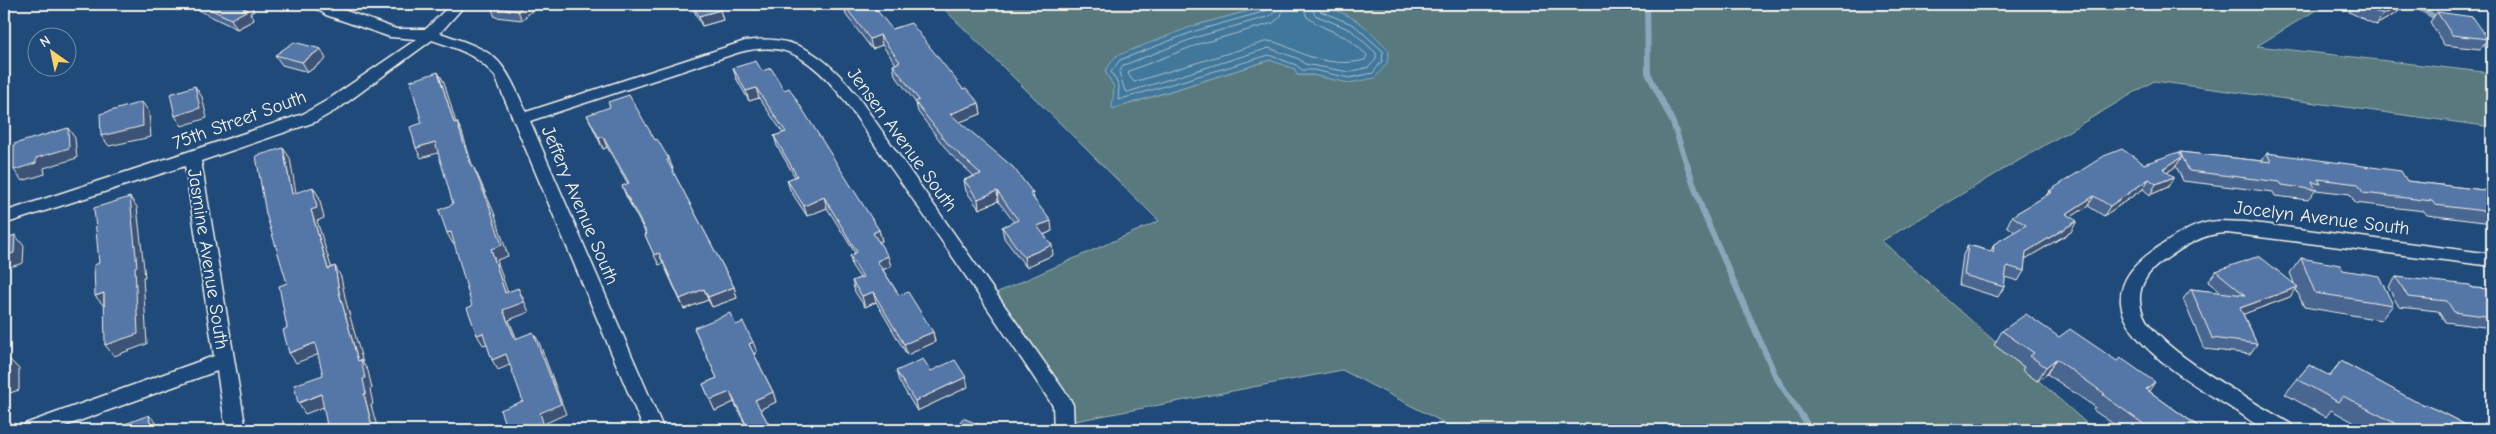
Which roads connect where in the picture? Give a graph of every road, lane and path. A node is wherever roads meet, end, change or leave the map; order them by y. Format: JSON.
{"nodes":[{"id":1,"x":317,"y":4,"type":"edge"},
{"id":2,"x":459,"y":4,"type":"edge"},
{"id":3,"x":429,"y":34,"type":"junction"},
{"id":4,"x":521,"y":119,"type":"junction"},
{"id":5,"x":192,"y":158,"type":"junction"},
{"id":6,"x":4,"y":218,"type":"edge"},
{"id":7,"x":2492,"y":260,"type":"edge"},
{"id":8,"x":226,"y":360,"type":"junction"},
{"id":9,"x":32,"y":430,"type":"edge"},
{"id":10,"x":236,"y":430,"type":"edge"},
{"id":11,"x":654,"y":430,"type":"edge"},
{"id":12,"x":1064,"y":430,"type":"edge"},
{"id":13,"x":2284,"y":430,"type":"edge"}],
"edges":[{"from":1,"to":3,"type":"street","name":"Jeffery Avenue South"},
{"from":2,"to":3,"type":"street","name":"75th Street South"},
{"from":3,"to":4,"type":"street","name":"Jeffery Avenue South"},
{"from":3,"to":5,"type":"street","name":"75th Street South"},
{"from":4,"to":11,"type":"street","name":"Jeffery Avenue South"},
{"from":4,"to":12,"type":"street","name":"Jensen Avenue South"},
{"from":5,"to":6,"type":"street","name":"75th Street South"},
{"from":5,"to":8,"type":"street","name":"Jasmine Avenue South"},
{"from":7,"to":13,"type":"street","name":"Jocelyn Avenue South"},
{"from":8,"to":9,"type":"street","name":"Jasmine Avenue South"},
{"from":8,"to":10,"type":"street","name":"Jasmine Avenue South"}]}
